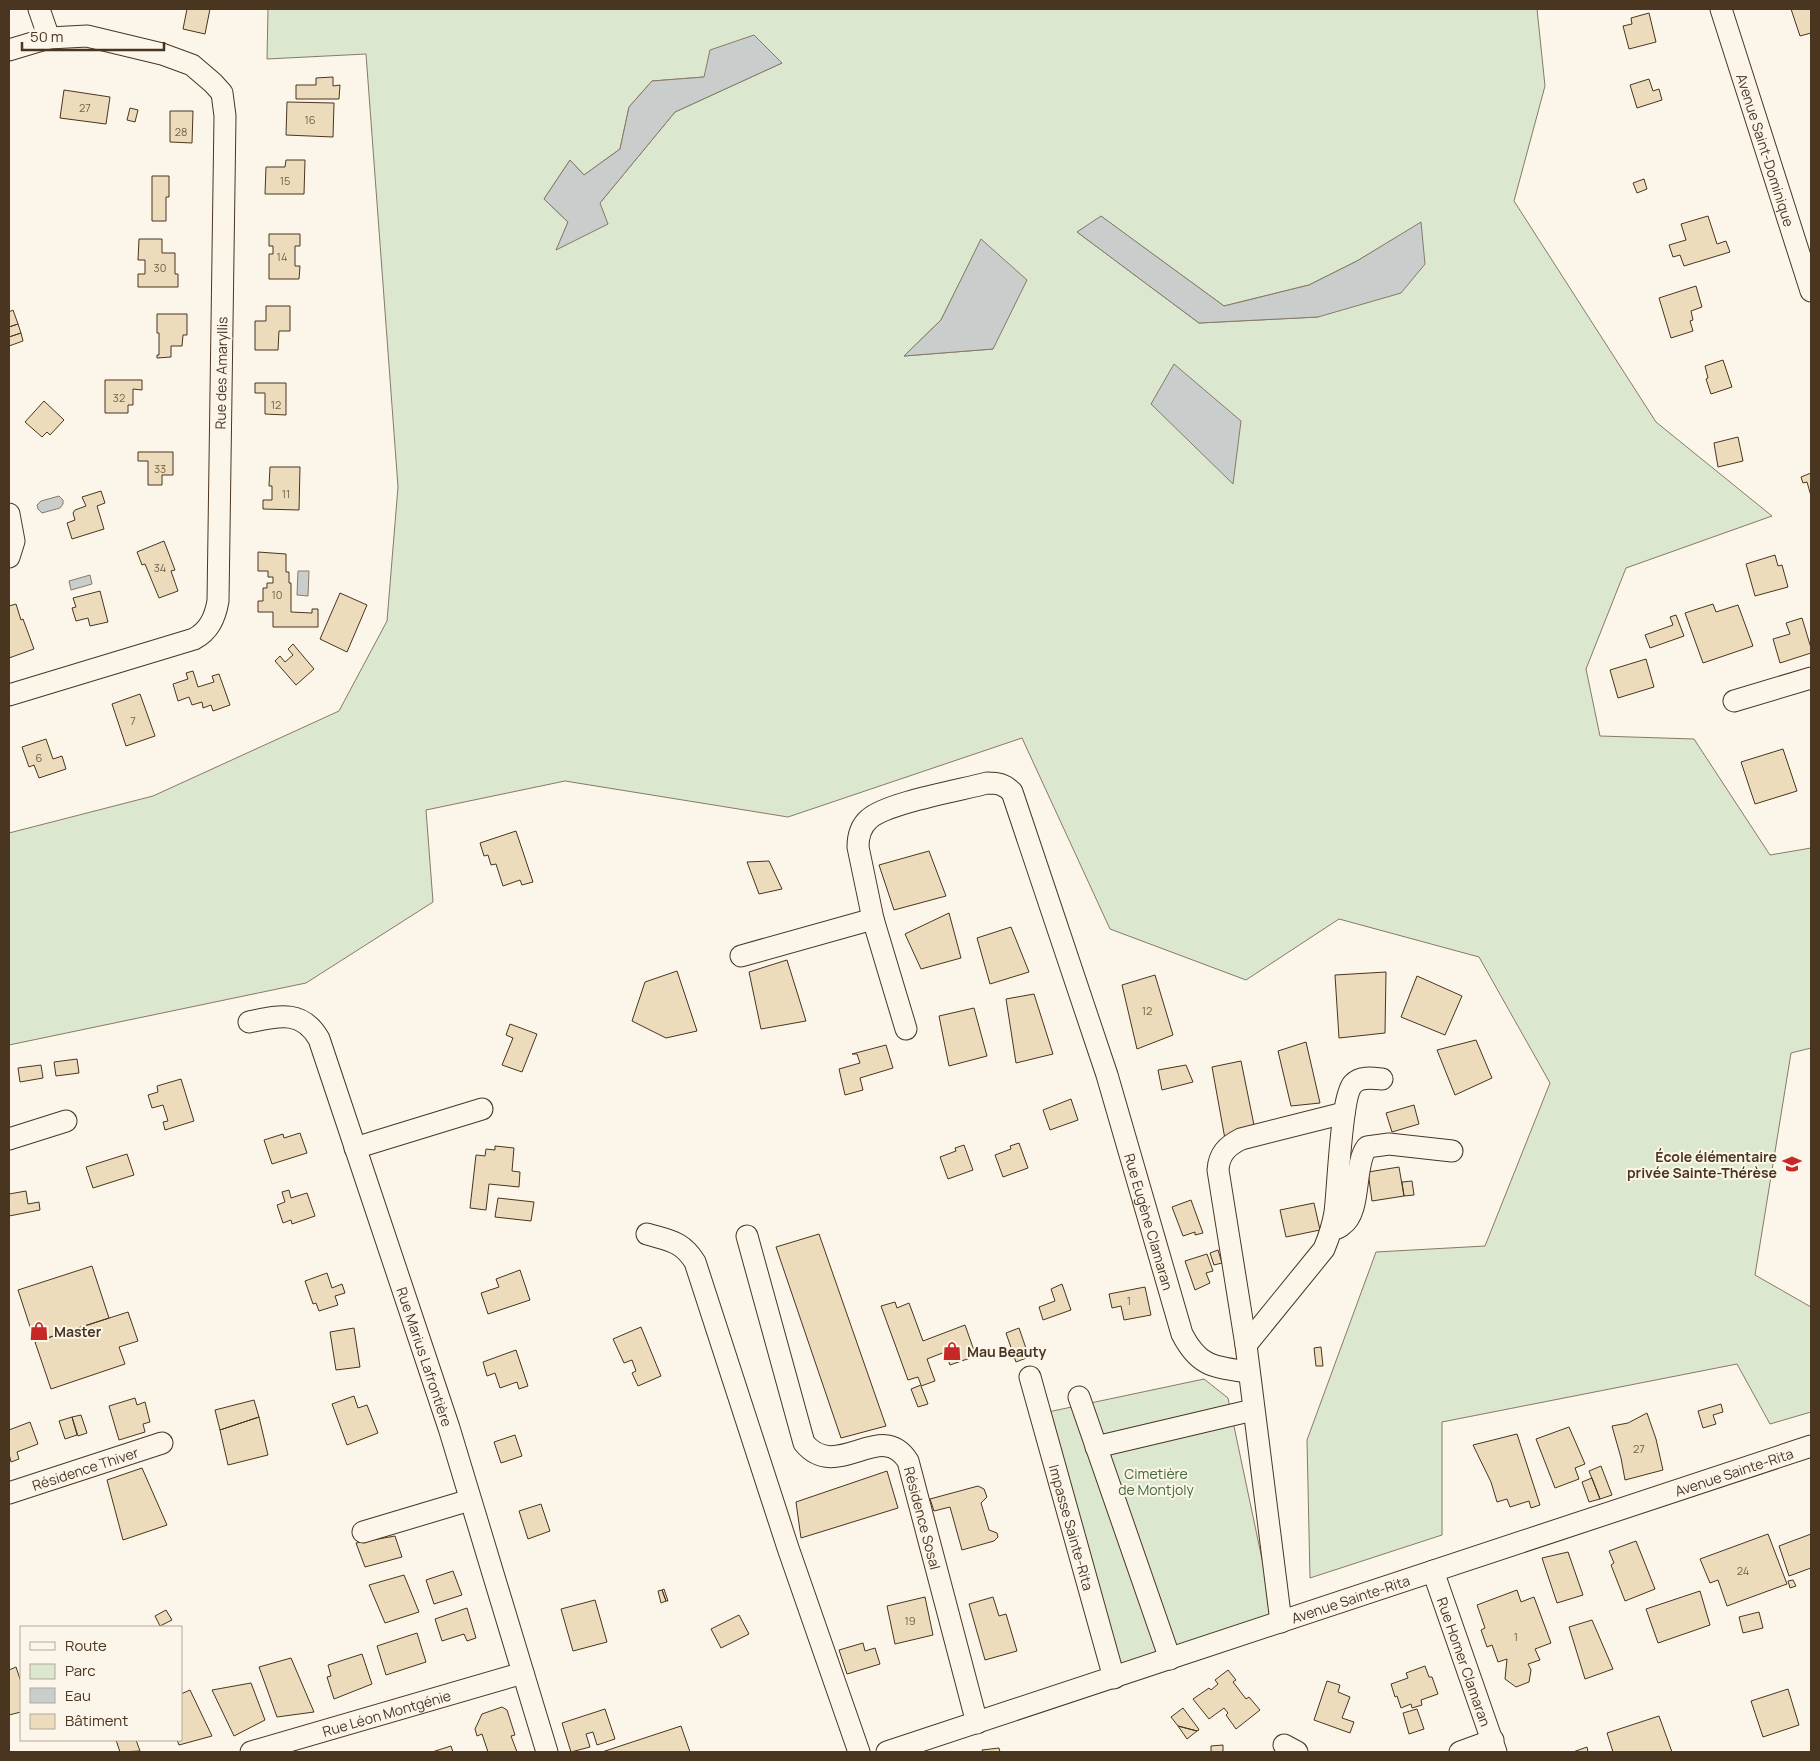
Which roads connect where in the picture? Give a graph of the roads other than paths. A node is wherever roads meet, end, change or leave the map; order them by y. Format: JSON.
{"nodes":[{"id":1,"x":38,"y":9,"type":"edge"},
{"id":2,"x":1721,"y":9,"type":"edge"},
{"id":3,"x":49,"y":38,"type":"junction"},
{"id":4,"x":9,"y":50,"type":"edge"},
{"id":5,"x":1811,"y":291,"type":"edge"},
{"id":6,"x":9,"y":514,"type":"edge"},
{"id":7,"x":9,"y":557,"type":"edge"},
{"id":8,"x":1811,"y":678,"type":"edge"},
{"id":9,"x":9,"y":695,"type":"edge"},
{"id":10,"x":1734,"y":701,"type":"dead end"},
{"id":11,"x":874,"y":918,"type":"junction"},
{"id":12,"x":741,"y":956,"type":"dead end"},
{"id":13,"x":249,"y":1022,"type":"dead end"},
{"id":14,"x":906,"y":1029,"type":"dead end"},
{"id":15,"x":1382,"y":1079,"type":"dead end"},
{"id":16,"x":482,"y":1109,"type":"dead end"},
{"id":17,"x":1344,"y":1113,"type":"junction"},
{"id":18,"x":66,"y":1121,"type":"dead end"},
{"id":19,"x":9,"y":1139,"type":"edge"},
{"id":20,"x":355,"y":1148,"type":"junction"},
{"id":21,"x":1452,"y":1151,"type":"dead end"},
{"id":22,"x":1331,"y":1230,"type":"junction"},
{"id":23,"x":647,"y":1234,"type":"dead end"},
{"id":24,"x":747,"y":1236,"type":"dead end"},
{"id":25,"x":1246,"y":1345,"type":"junction"},
{"id":26,"x":1248,"y":1372,"type":"junction"},
{"id":27,"x":1030,"y":1377,"type":"dead end"},
{"id":28,"x":1079,"y":1397,"type":"dead end"},
{"id":29,"x":1253,"y":1410,"type":"junction"},
{"id":30,"x":162,"y":1443,"type":"dead end"},
{"id":31,"x":1811,"y":1446,"type":"edge"},
{"id":32,"x":1096,"y":1447,"type":"junction"},
{"id":33,"x":9,"y":1493,"type":"edge"},
{"id":34,"x":470,"y":1500,"type":"junction"},
{"id":35,"x":363,"y":1532,"type":"dead end"},
{"id":36,"x":1433,"y":1571,"type":"junction"},
{"id":37,"x":1281,"y":1622,"type":"junction"},
{"id":38,"x":1170,"y":1659,"type":"junction"},
{"id":39,"x":523,"y":1673,"type":"junction"},
{"id":40,"x":1114,"y":1678,"type":"junction"},
{"id":41,"x":978,"y":1722,"type":"junction"},
{"id":42,"x":1494,"y":1746,"type":"edge"},
{"id":43,"x":251,"y":1752,"type":"edge"},
{"id":44,"x":547,"y":1752,"type":"edge"},
{"id":45,"x":859,"y":1752,"type":"edge"},
{"id":46,"x":887,"y":1752,"type":"edge"},
{"id":47,"x":1460,"y":1752,"type":"edge"}],
"edges":[{"from":1,"to":3,"type":"street"},
{"from":2,"to":5,"type":"street","name":"Avenue Saint-Dominique"},
{"from":3,"to":4,"type":"street"},
{"from":3,"to":9,"type":"street","name":"Rue des Amaryllis"},
{"from":6,"to":7,"type":"street"},
{"from":8,"to":10,"type":"street"},
{"from":11,"to":12,"type":"street"},
{"from":11,"to":14,"type":"street"},
{"from":11,"to":26,"type":"street","name":"Rue Eugène Clamaran"},
{"from":13,"to":20,"type":"street","name":"Rue Marius Lafrontière"},
{"from":15,"to":17,"type":"street"},
{"from":16,"to":20,"type":"street"},
{"from":17,"to":22,"type":"street"},
{"from":17,"to":25,"type":"street"},
{"from":18,"to":19,"type":"street"},
{"from":20,"to":34,"type":"street","name":"Rue Marius Lafrontière"},
{"from":21,"to":22,"type":"street"},
{"from":22,"to":25,"type":"street"},
{"from":23,"to":45,"type":"street"},
{"from":24,"to":41,"type":"street","name":"Résidence Sosal"},
{"from":25,"to":26,"type":"street"},
{"from":26,"to":29,"type":"street"},
{"from":27,"to":40,"type":"street","name":"Impasse Sainte-Rita"},
{"from":28,"to":32,"type":"street"},
{"from":29,"to":32,"type":"street"},
{"from":29,"to":37,"type":"street"},
{"from":30,"to":33,"type":"street","name":"Résidence Thiver"},
{"from":31,"to":36,"type":"street","name":"Avenue Sainte-Rita"},
{"from":32,"to":38,"type":"street"},
{"from":34,"to":35,"type":"street"},
{"from":34,"to":39,"type":"street","name":"Rue Marius Lafrontière"},
{"from":36,"to":37,"type":"street","name":"Avenue Sainte-Rita"},
{"from":36,"to":42,"type":"street","name":"Rue Homer Clamaran"},
{"from":37,"to":38,"type":"street","name":"Avenue Sainte-Rita"},
{"from":38,"to":40,"type":"street","name":"Avenue Sainte-Rita"},
{"from":39,"to":43,"type":"street","name":"Rue Léon Montgénie"},
{"from":39,"to":44,"type":"street","name":"Rue Marius Lafrontière"},
{"from":40,"to":41,"type":"street","name":"Avenue Sainte-Rita"},
{"from":41,"to":46,"type":"street","name":"Avenue Sainte-Rita"},
{"from":42,"to":47,"type":"street"}]}
